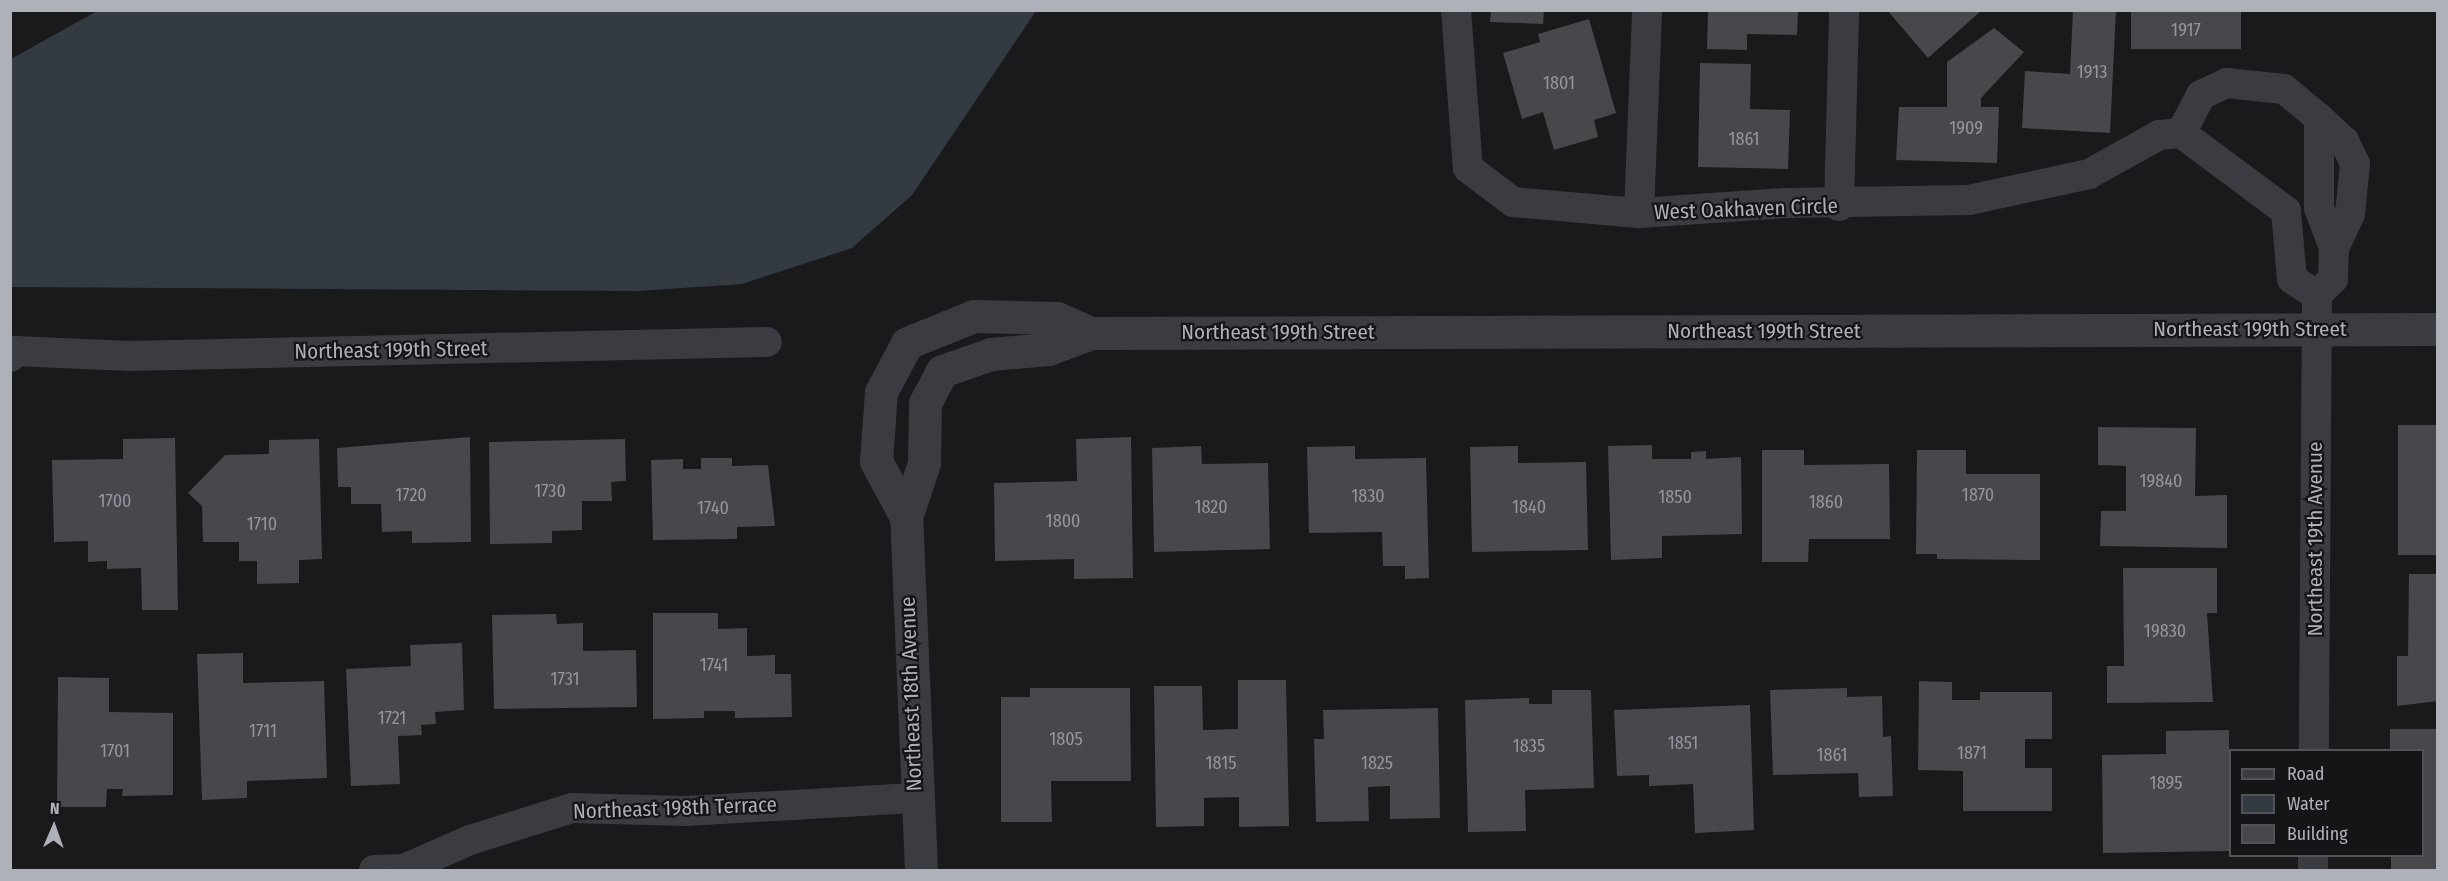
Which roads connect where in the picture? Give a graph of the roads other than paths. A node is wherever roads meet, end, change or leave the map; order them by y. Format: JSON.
{"nodes":[{"id":1,"x":1456,"y":10,"type":"edge"},
{"id":2,"x":1647,"y":10,"type":"edge"},
{"id":3,"x":1844,"y":10,"type":"edge"},
{"id":4,"x":2181,"y":133,"type":"junction"},
{"id":5,"x":1839,"y":206,"type":"junction"},
{"id":6,"x":1639,"y":213,"type":"junction"},
{"id":7,"x":2317,"y":295,"type":"junction"},
{"id":8,"x":2316,"y":328,"type":"junction"},
{"id":9,"x":2438,"y":329,"type":"edge"},
{"id":10,"x":1091,"y":333,"type":"junction"},
{"id":11,"x":767,"y":342,"type":"dead end"},
{"id":12,"x":13,"y":354,"type":"edge"},
{"id":13,"x":906,"y":517,"type":"junction"},
{"id":14,"x":2314,"y":749,"type":"edge"},
{"id":15,"x":914,"y":798,"type":"junction"},
{"id":16,"x":374,"y":870,"type":"edge"},
{"id":17,"x":921,"y":870,"type":"edge"}],
"edges":[{"from":1,"to":6,"type":"street","name":"West Oakhaven Circle"},
{"from":2,"to":6,"type":"street"},
{"from":3,"to":5,"type":"street"},
{"from":4,"to":5,"type":"street","name":"West Oakhaven Circle"},
{"from":4,"to":7,"type":"street"},
{"from":4,"to":7,"type":"street"},
{"from":5,"to":6,"type":"street","name":"West Oakhaven Circle"},
{"from":7,"to":8,"type":"street"},
{"from":8,"to":9,"type":"street","name":"Northeast 199th Street"},
{"from":8,"to":10,"type":"street","name":"Northeast 199th Street"},
{"from":8,"to":14,"type":"street","name":"Northeast 19th Avenue"},
{"from":10,"to":13,"type":"street","name":"Northeast 18th Avenue"},
{"from":10,"to":13,"type":"street","name":"Northeast 18th Avenue"},
{"from":11,"to":12,"type":"street","name":"Northeast 199th Street"},
{"from":13,"to":15,"type":"street","name":"Northeast 18th Avenue"},
{"from":15,"to":16,"type":"street","name":"Northeast 198th Terrace"},
{"from":15,"to":17,"type":"street","name":"Northeast 18th Avenue"}]}
